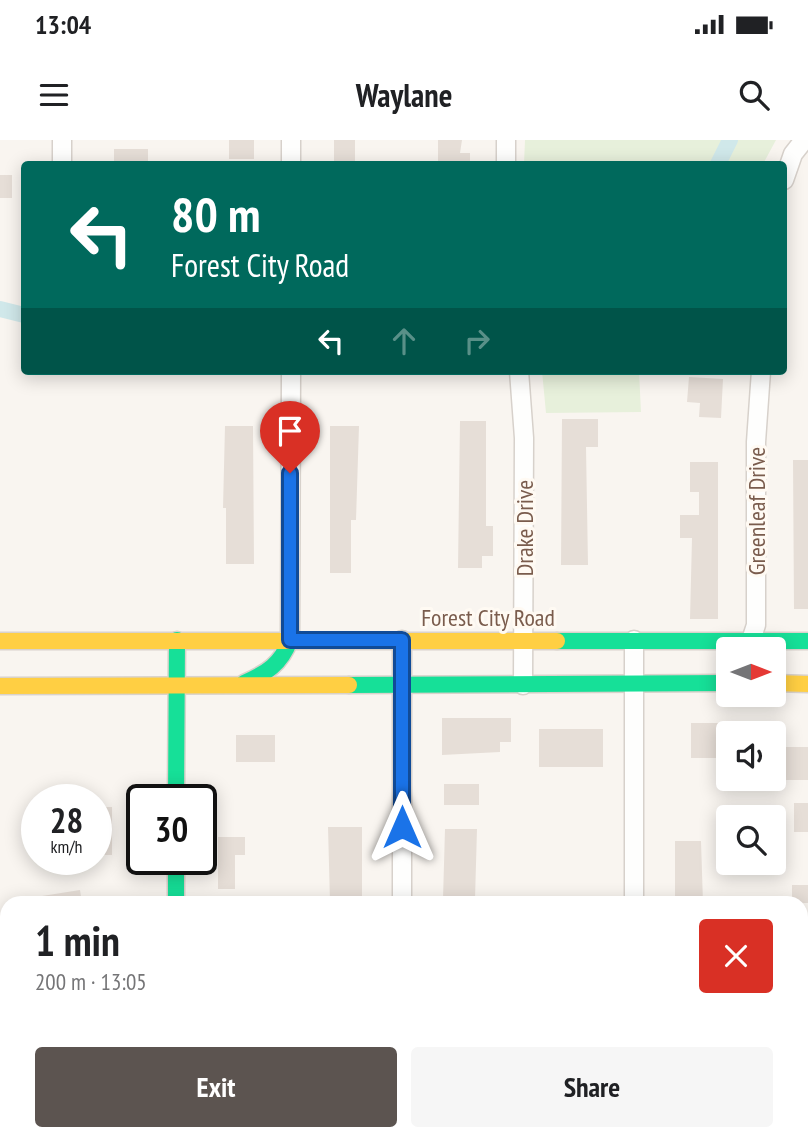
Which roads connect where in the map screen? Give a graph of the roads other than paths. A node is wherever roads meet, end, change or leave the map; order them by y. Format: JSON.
{"nodes":[{"id":1,"x":62,"y":140,"type":"edge"},
{"id":2,"x":291,"y":140,"type":"edge"},
{"id":3,"x":506,"y":140,"type":"edge"},
{"id":4,"x":804,"y":140,"type":"edge"},
{"id":5,"x":62,"y":161,"type":"edge"},
{"id":6,"x":291,"y":161,"type":"edge"},
{"id":7,"x":506,"y":161,"type":"edge"},
{"id":8,"x":787,"y":171,"type":"edge"},
{"id":9,"x":291,"y":375,"type":"edge"},
{"id":10,"x":519,"y":375,"type":"edge"},
{"id":11,"x":761,"y":375,"type":"edge"},
{"id":12,"x":751,"y":637,"type":"edge"},
{"id":13,"x":177,"y":640,"type":"junction"},
{"id":14,"x":290,"y":640,"type":"junction"},
{"id":15,"x":402,"y":640,"type":"junction"},
{"id":16,"x":523,"y":640,"type":"junction"},
{"id":17,"x":634,"y":640,"type":"junction"},
{"id":18,"x":0,"y":641,"type":"edge"},
{"id":19,"x":808,"y":641,"type":"edge"},
{"id":20,"x":786,"y":642,"type":"edge"},
{"id":21,"x":716,"y":644,"type":"edge"},
{"id":22,"x":716,"y":683,"type":"edge"},
{"id":23,"x":786,"y":683,"type":"edge"},
{"id":24,"x":808,"y":684,"type":"edge"},
{"id":25,"x":177,"y":685,"type":"junction"},
{"id":26,"x":239,"y":685,"type":"junction"},
{"id":27,"x":401,"y":685,"type":"junction"},
{"id":28,"x":523,"y":685,"type":"junction"},
{"id":29,"x":634,"y":685,"type":"junction"},
{"id":30,"x":0,"y":686,"type":"edge"},
{"id":31,"x":176,"y":784,"type":"edge"},
{"id":32,"x":176,"y":875,"type":"edge"},
{"id":33,"x":176,"y":896,"type":"edge"},
{"id":34,"x":402,"y":896,"type":"edge"},
{"id":35,"x":634,"y":896,"type":"edge"}],
"edges":[{"from":1,"to":5,"type":"street"},
{"from":2,"to":6,"type":"street"},
{"from":3,"to":7,"type":"street"},
{"from":4,"to":8,"type":"street"},
{"from":9,"to":14,"type":"street"},
{"from":10,"to":16,"type":"street","name":"Drake Drive"},
{"from":11,"to":12,"type":"street","name":"Greenleaf Drive"},
{"from":13,"to":14,"type":"main road","name":"Forest City Road"},
{"from":13,"to":18,"type":"main road","name":"Forest City Road"},
{"from":13,"to":25,"type":"main road"},
{"from":14,"to":15,"type":"main road","name":"Forest City Road"},
{"from":14,"to":26,"type":"main road"},
{"from":15,"to":16,"type":"main road","name":"Forest City Road"},
{"from":15,"to":27,"type":"street"},
{"from":16,"to":17,"type":"main road","name":"Forest City Road"},
{"from":16,"to":28,"type":"street","name":"Drake Drive"},
{"from":17,"to":21,"type":"main road","name":"Forest City Road"},
{"from":17,"to":29,"type":"street"},
{"from":19,"to":20,"type":"main road","name":"Forest City Road"},
{"from":22,"to":29,"type":"main road"},
{"from":23,"to":24,"type":"main road"},
{"from":25,"to":26,"type":"main road"},
{"from":25,"to":30,"type":"main road"},
{"from":25,"to":31,"type":"main road"},
{"from":26,"to":27,"type":"main road"},
{"from":27,"to":28,"type":"main road"},
{"from":27,"to":34,"type":"street"},
{"from":28,"to":29,"type":"main road"},
{"from":29,"to":35,"type":"street"},
{"from":32,"to":33,"type":"main road"}]}
